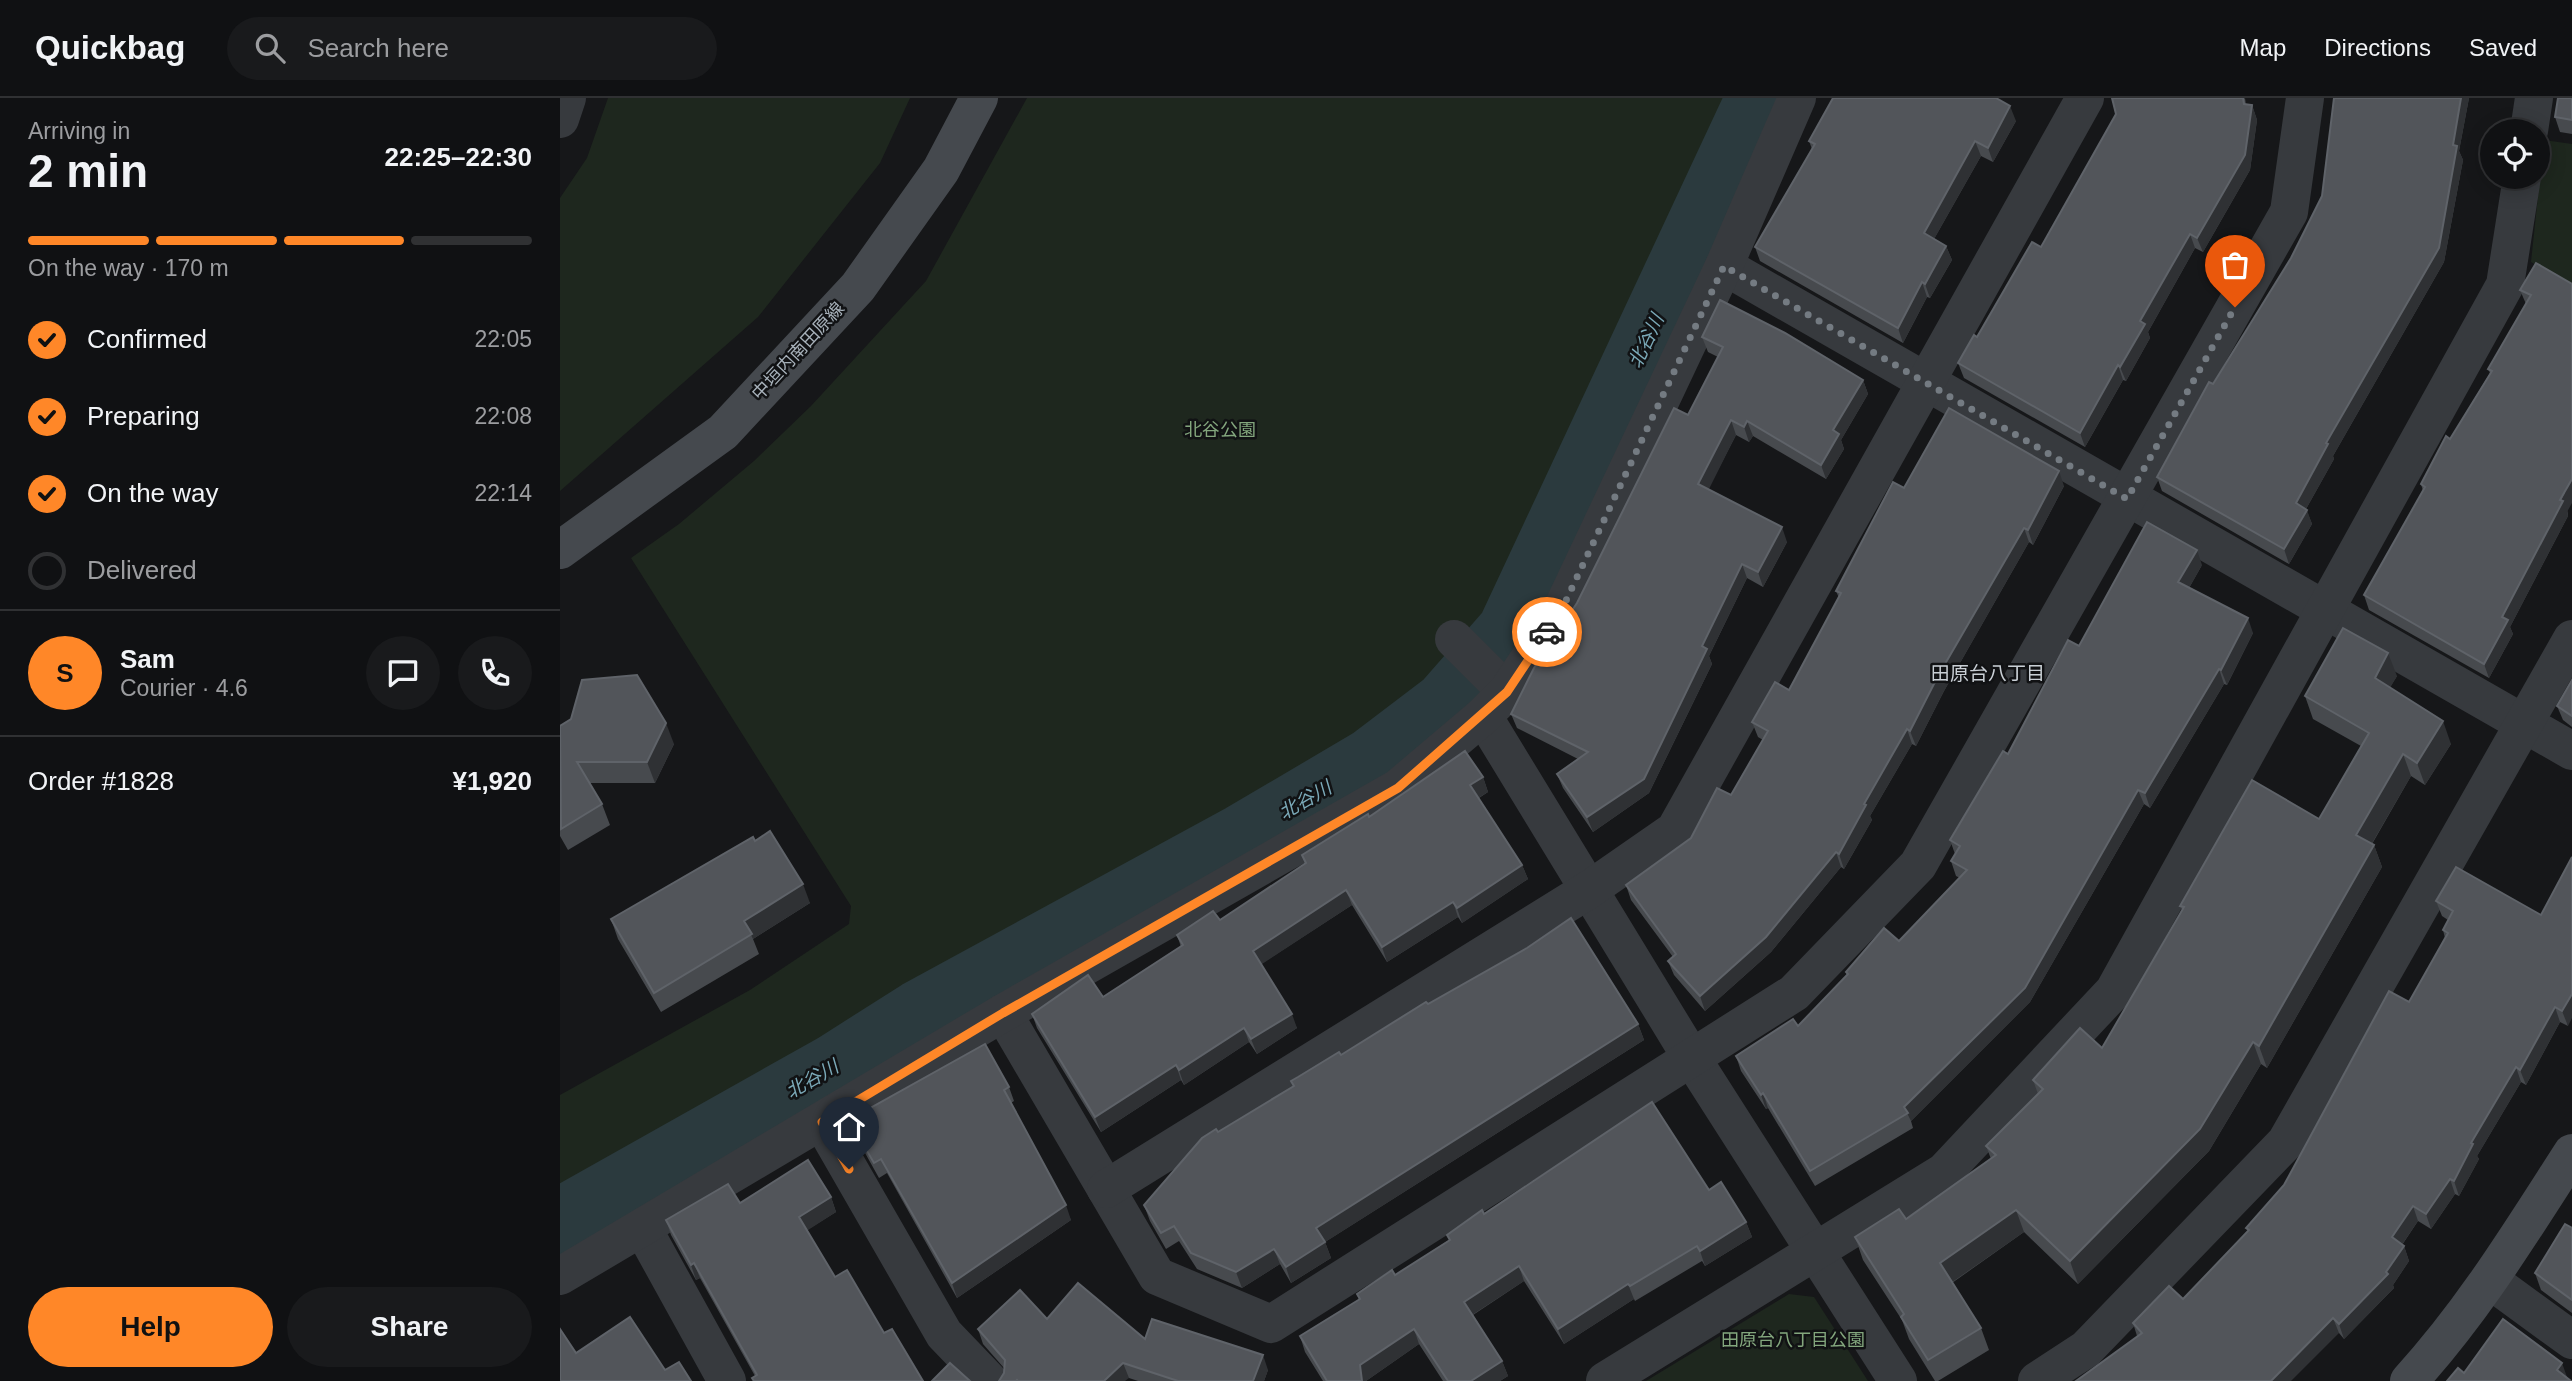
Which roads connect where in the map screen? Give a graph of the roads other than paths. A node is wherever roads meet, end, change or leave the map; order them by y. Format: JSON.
{"nodes":[{"id":1,"x":567,"y":98,"type":"edge"},
{"id":2,"x":979,"y":98,"type":"edge"},
{"id":3,"x":1797,"y":98,"type":"edge"},
{"id":4,"x":2085,"y":98,"type":"edge"},
{"id":5,"x":2305,"y":98,"type":"edge"},
{"id":6,"x":2534,"y":98,"type":"edge"},
{"id":7,"x":560,"y":119,"type":"edge"},
{"id":8,"x":2531,"y":119,"type":"edge"},
{"id":9,"x":2520,"y":189,"type":"edge"},
{"id":10,"x":1724,"y":266,"type":"junction"},
{"id":11,"x":1925,"y":383,"type":"junction"},
{"id":12,"x":2127,"y":499,"type":"junction"},
{"id":13,"x":560,"y":550,"type":"edge"},
{"id":14,"x":2323,"y":609,"type":"junction"},
{"id":15,"x":1454,"y":639,"type":"dead end"},
{"id":16,"x":2572,"y":639,"type":"edge"},
{"id":17,"x":1496,"y":697,"type":"junction"},
{"id":18,"x":2523,"y":725,"type":"junction"},
{"id":19,"x":2572,"y":751,"type":"edge"},
{"id":20,"x":1590,"y":889,"type":"junction"},
{"id":21,"x":1003,"y":1013,"type":"junction"},
{"id":22,"x":1691,"y":1057,"type":"junction"},
{"id":23,"x":822,"y":1122,"type":"junction"},
{"id":24,"x":2572,"y":1153,"type":"edge"},
{"id":25,"x":1106,"y":1189,"type":"junction"},
{"id":26,"x":643,"y":1229,"type":"junction"},
{"id":27,"x":1815,"y":1251,"type":"junction"},
{"id":28,"x":560,"y":1276,"type":"edge"},
{"id":29,"x":2491,"y":1281,"type":"junction"},
{"id":30,"x":2572,"y":1340,"type":"edge"},
{"id":31,"x":727,"y":1381,"type":"edge"},
{"id":32,"x":989,"y":1381,"type":"edge"},
{"id":33,"x":1605,"y":1381,"type":"edge"},
{"id":34,"x":1898,"y":1381,"type":"edge"},
{"id":35,"x":2037,"y":1381,"type":"edge"},
{"id":36,"x":2409,"y":1381,"type":"edge"}],
"edges":[{"from":1,"to":7,"type":"street"},
{"from":2,"to":13,"type":"main road","name":"中垣内南田原線"},
{"from":3,"to":10,"type":"street"},
{"from":4,"to":11,"type":"street"},
{"from":5,"to":12,"type":"street"},
{"from":6,"to":8,"type":"street"},
{"from":9,"to":14,"type":"street"},
{"from":10,"to":11,"type":"street"},
{"from":10,"to":17,"type":"street"},
{"from":11,"to":12,"type":"street"},
{"from":11,"to":20,"type":"street"},
{"from":12,"to":14,"type":"street"},
{"from":12,"to":22,"type":"street"},
{"from":14,"to":18,"type":"street"},
{"from":14,"to":27,"type":"street"},
{"from":15,"to":17,"type":"street"},
{"from":16,"to":18,"type":"street"},
{"from":17,"to":20,"type":"street"},
{"from":17,"to":21,"type":"street"},
{"from":18,"to":19,"type":"street"},
{"from":18,"to":35,"type":"street"},
{"from":20,"to":22,"type":"street"},
{"from":20,"to":25,"type":"street"},
{"from":21,"to":23,"type":"street"},
{"from":21,"to":25,"type":"street"},
{"from":22,"to":25,"type":"street"},
{"from":22,"to":27,"type":"street"},
{"from":23,"to":26,"type":"street"},
{"from":23,"to":32,"type":"street"},
{"from":24,"to":29,"type":"main road"},
{"from":26,"to":28,"type":"street"},
{"from":26,"to":31,"type":"street"},
{"from":27,"to":33,"type":"street"},
{"from":27,"to":34,"type":"street"},
{"from":29,"to":30,"type":"street"},
{"from":29,"to":36,"type":"main road"}]}
